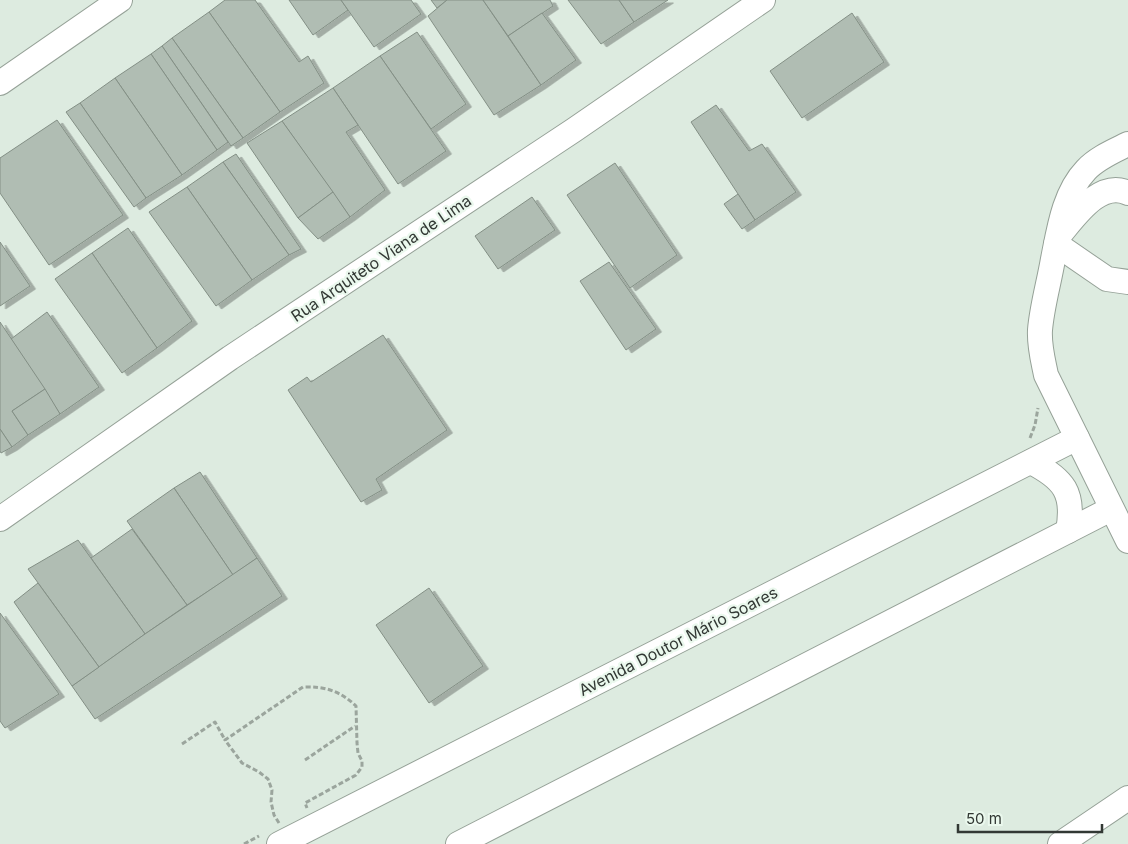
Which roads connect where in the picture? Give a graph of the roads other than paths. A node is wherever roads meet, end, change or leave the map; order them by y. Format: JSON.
{"nodes":[{"id":1,"x":120,"y":0,"type":"edge"},
{"id":2,"x":763,"y":0,"type":"edge"},
{"id":3,"x":0,"y":83,"type":"edge"},
{"id":4,"x":1128,"y":144,"type":"edge"},
{"id":5,"x":1128,"y":193,"type":"edge"},
{"id":6,"x":1056,"y":242,"type":"junction"},
{"id":7,"x":1128,"y":282,"type":"edge"},
{"id":8,"x":1077,"y":438,"type":"junction"},
{"id":9,"x":1029,"y":452,"type":"junction"},
{"id":10,"x":1111,"y":509,"type":"junction"},
{"id":11,"x":0,"y":519,"type":"edge"},
{"id":12,"x":1068,"y":531,"type":"junction"},
{"id":13,"x":1128,"y":541,"type":"edge"},
{"id":14,"x":1128,"y":798,"type":"edge"},
{"id":15,"x":273,"y":835,"type":"edge"},
{"id":16,"x":458,"y":844,"type":"edge"},
{"id":17,"x":1060,"y":844,"type":"edge"}],
"edges":[{"from":1,"to":3,"type":"street"},
{"from":2,"to":11,"type":"street","name":"Rua Arquiteto Viana de Lima"},
{"from":4,"to":6,"type":"street"},
{"from":5,"to":6,"type":"street"},
{"from":6,"to":7,"type":"street"},
{"from":6,"to":8,"type":"street"},
{"from":8,"to":9,"type":"street","name":"Avenida Doutor Mário Soares"},
{"from":8,"to":10,"type":"street"},
{"from":9,"to":12,"type":"street"},
{"from":9,"to":15,"type":"street","name":"Avenida Doutor Mário Soares"},
{"from":10,"to":12,"type":"street"},
{"from":10,"to":13,"type":"street"},
{"from":12,"to":16,"type":"street"},
{"from":14,"to":17,"type":"street"}]}
